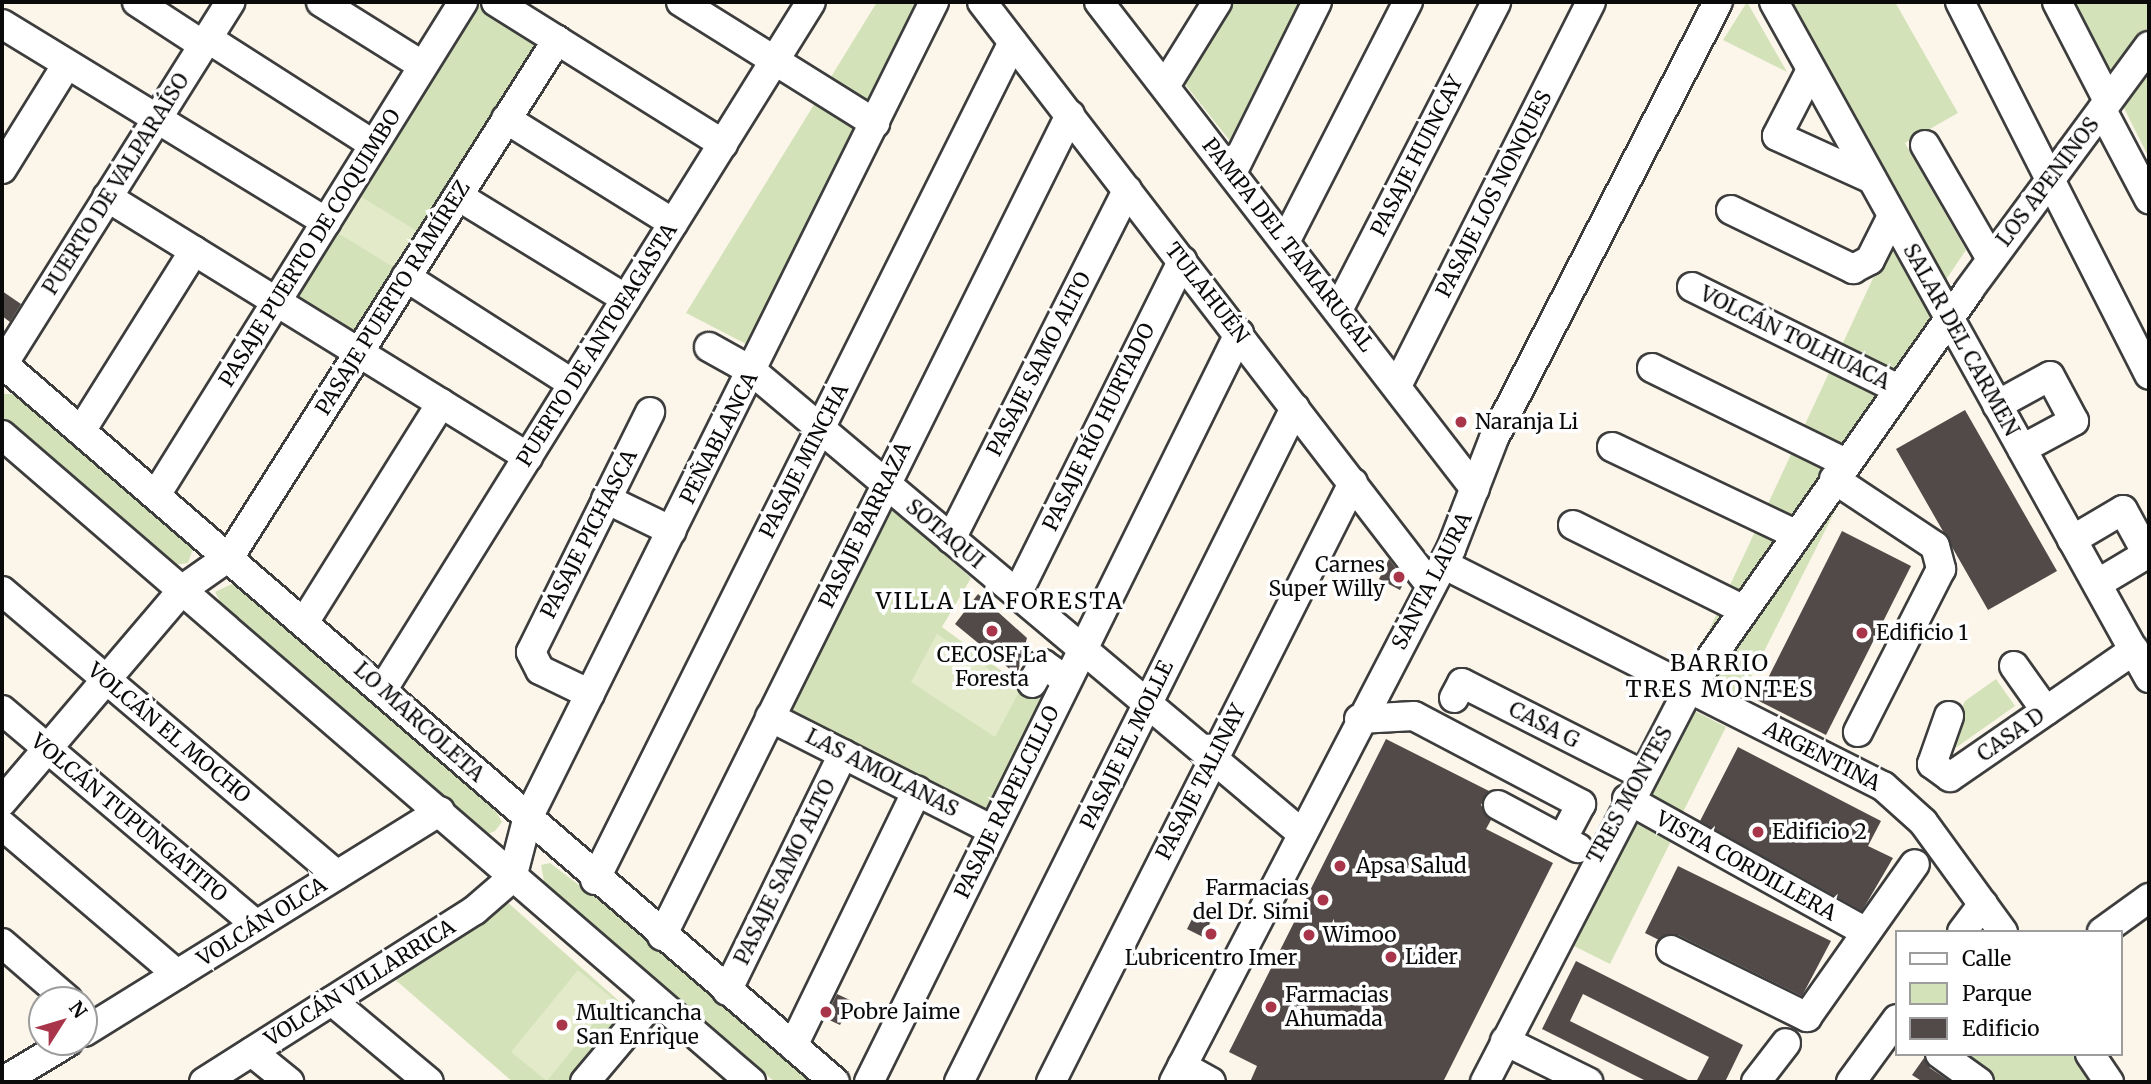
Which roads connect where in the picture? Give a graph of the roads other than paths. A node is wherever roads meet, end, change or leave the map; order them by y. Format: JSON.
{"nodes":[{"id":1,"x":137,"y":2,"type":"edge"},
{"id":2,"x":230,"y":2,"type":"edge"},
{"id":3,"x":321,"y":2,"type":"edge"},
{"id":4,"x":463,"y":2,"type":"edge"},
{"id":5,"x":496,"y":2,"type":"edge"},
{"id":6,"x":681,"y":2,"type":"edge"},
{"id":7,"x":811,"y":2,"type":"edge"},
{"id":8,"x":934,"y":2,"type":"edge"},
{"id":9,"x":982,"y":2,"type":"edge"},
{"id":10,"x":1217,"y":2,"type":"edge"},
{"id":11,"x":1317,"y":2,"type":"edge"},
{"id":12,"x":1408,"y":2,"type":"edge"},
{"id":13,"x":1496,"y":2,"type":"edge"},
{"id":14,"x":1591,"y":2,"type":"edge"},
{"id":15,"x":1718,"y":2,"type":"edge"},
{"id":16,"x":1774,"y":2,"type":"edge"},
{"id":17,"x":1960,"y":2,"type":"edge"},
{"id":18,"x":2057,"y":2,"type":"edge"},
{"id":19,"x":1112,"y":8,"type":"edge"},
{"id":20,"x":528,"y":10,"type":"edge"},
{"id":21,"x":2,"y":24,"type":"edge"},
{"id":22,"x":557,"y":40,"type":"junction"},
{"id":23,"x":205,"y":41,"type":"junction"},
{"id":24,"x":1013,"y":42,"type":"junction"},
{"id":25,"x":2149,"y":46,"type":"edge"},
{"id":26,"x":775,"y":60,"type":"junction"},
{"id":27,"x":67,"y":64,"type":"junction"},
{"id":28,"x":423,"y":65,"type":"junction"},
{"id":29,"x":1811,"y":70,"type":"junction"},
{"id":30,"x":1165,"y":86,"type":"junction"},
{"id":31,"x":2105,"y":106,"type":"junction"},
{"id":32,"x":1070,"y":115,"type":"junction"},
{"id":33,"x":157,"y":118,"type":"junction"},
{"id":34,"x":506,"y":119,"type":"junction"},
{"id":35,"x":875,"y":123,"type":"junction"},
{"id":36,"x":723,"y":144,"type":"junction"},
{"id":37,"x":374,"y":145,"type":"junction"},
{"id":38,"x":1925,"y":145,"type":"dead end"},
{"id":39,"x":2,"y":169,"type":"edge"},
{"id":40,"x":1232,"y":173,"type":"junction"},
{"id":41,"x":2052,"y":176,"type":"junction"},
{"id":42,"x":1872,"y":179,"type":"junction"},
{"id":43,"x":1127,"y":190,"type":"junction"},
{"id":44,"x":458,"y":196,"type":"junction"},
{"id":45,"x":107,"y":197,"type":"junction"},
{"id":46,"x":2149,"y":200,"type":"edge"},
{"id":47,"x":1731,"y":210,"type":"dead end"},
{"id":48,"x":1892,"y":216,"type":"junction"},
{"id":49,"x":326,"y":222,"type":"junction"},
{"id":50,"x":673,"y":223,"type":"junction"},
{"id":51,"x":1285,"y":242,"type":"junction"},
{"id":52,"x":194,"y":251,"type":"junction"},
{"id":53,"x":1991,"y":259,"type":"junction"},
{"id":54,"x":1182,"y":261,"type":"junction"},
{"id":55,"x":406,"y":277,"type":"junction"},
{"id":56,"x":1692,"y":287,"type":"dead end"},
{"id":57,"x":626,"y":299,"type":"junction"},
{"id":58,"x":276,"y":302,"type":"junction"},
{"id":59,"x":1338,"y":310,"type":"junction"},
{"id":60,"x":1950,"y":320,"type":"junction"},
{"id":61,"x":1239,"y":334,"type":"junction"},
{"id":62,"x":709,"y":347,"type":"dead end"},
{"id":63,"x":359,"y":353,"type":"junction"},
{"id":64,"x":2,"y":364,"type":"edge"},
{"id":65,"x":1652,"y":368,"type":"dead end"},
{"id":66,"x":752,"y":371,"type":"junction"},
{"id":67,"x":2149,"y":375,"type":"edge"},
{"id":68,"x":573,"y":384,"type":"junction"},
{"id":69,"x":1397,"y":386,"type":"junction"},
{"id":70,"x":1898,"y":389,"type":"junction"},
{"id":71,"x":441,"y":403,"type":"junction"},
{"id":72,"x":1997,"y":405,"type":"junction"},
{"id":73,"x":1295,"y":408,"type":"junction"},
{"id":74,"x":650,"y":412,"type":"dead end"},
{"id":75,"x":820,"y":429,"type":"junction"},
{"id":76,"x":81,"y":431,"type":"junction"},
{"id":77,"x":2,"y":435,"type":"edge"},
{"id":78,"x":1612,"y":447,"type":"dead end"},
{"id":79,"x":2022,"y":449,"type":"junction"},
{"id":80,"x":528,"y":457,"type":"junction"},
{"id":81,"x":1840,"y":471,"type":"junction"},
{"id":82,"x":1353,"y":482,"type":"junction"},
{"id":83,"x":886,"y":484,"type":"junction"},
{"id":84,"x":1475,"y":489,"type":"junction"},
{"id":85,"x":156,"y":495,"type":"junction"},
{"id":86,"x":606,"y":499,"type":"junction"},
{"id":87,"x":1573,"y":525,"type":"dead end"},
{"id":88,"x":672,"y":531,"type":"junction"},
{"id":89,"x":1795,"y":534,"type":"junction"},
{"id":90,"x":951,"y":539,"type":"junction"},
{"id":91,"x":2072,"y":540,"type":"junction"},
{"id":92,"x":230,"y":556,"type":"junction"},
{"id":93,"x":1437,"y":575,"type":"junction"},
{"id":94,"x":2097,"y":584,"type":"junction"},
{"id":95,"x":183,"y":589,"type":"junction"},
{"id":96,"x":2,"y":591,"type":"edge"},
{"id":97,"x":1017,"y":594,"type":"junction"},
{"id":98,"x":1744,"y":610,"type":"junction"},
{"id":99,"x":305,"y":621,"type":"junction"},
{"id":100,"x":1082,"y":649,"type":"junction"},
{"id":101,"x":2134,"y":650,"type":"junction"},
{"id":102,"x":2014,"y":666,"type":"dead end"},
{"id":103,"x":2149,"y":678,"type":"edge"},
{"id":104,"x":106,"y":680,"type":"junction"},
{"id":105,"x":1067,"y":681,"type":"junction"},
{"id":106,"x":1032,"y":683,"type":"dead end"},
{"id":107,"x":383,"y":689,"type":"junction"},
{"id":108,"x":1689,"y":689,"type":"junction"},
{"id":109,"x":590,"y":694,"type":"junction"},
{"id":110,"x":1454,"y":698,"type":"dead end"},
{"id":111,"x":1147,"y":704,"type":"junction"},
{"id":112,"x":2,"y":710,"type":"edge"},
{"id":113,"x":2046,"y":711,"type":"junction"},
{"id":114,"x":1950,"y":716,"type":"dead end"},
{"id":115,"x":770,"y":717,"type":"junction"},
{"id":116,"x":1359,"y":719,"type":"junction"},
{"id":117,"x":1858,"y":732,"type":"dead end"},
{"id":118,"x":47,"y":748,"type":"junction"},
{"id":119,"x":843,"y":754,"type":"junction"},
{"id":120,"x":1213,"y":759,"type":"junction"},
{"id":121,"x":1641,"y":774,"type":"junction"},
{"id":122,"x":917,"y":791,"type":"junction"},
{"id":123,"x":1627,"y":799,"type":"junction"},
{"id":124,"x":2,"y":802,"type":"edge"},
{"id":125,"x":1498,"y":806,"type":"dead end"},
{"id":126,"x":440,"y":811,"type":"junction"},
{"id":127,"x":527,"y":820,"type":"junction"},
{"id":128,"x":2,"y":825,"type":"edge"},
{"id":129,"x":993,"y":830,"type":"junction"},
{"id":130,"x":1299,"y":831,"type":"junction"},
{"id":131,"x":1562,"y":839,"type":"junction"},
{"id":132,"x":1596,"y":857,"type":"junction"},
{"id":133,"x":1915,"y":864,"type":"dead end"},
{"id":134,"x":337,"y":875,"type":"junction"},
{"id":135,"x":512,"y":878,"type":"junction"},
{"id":136,"x":595,"y":880,"type":"junction"},
{"id":137,"x":2149,"y":898,"type":"edge"},
{"id":138,"x":1983,"y":904,"type":"junction"},
{"id":139,"x":256,"y":925,"type":"junction"},
{"id":140,"x":1964,"y":930,"type":"edge"},
{"id":141,"x":2002,"y":930,"type":"edge"},
{"id":142,"x":2105,"y":930,"type":"edge"},
{"id":143,"x":1866,"y":932,"type":"junction"},
{"id":144,"x":662,"y":936,"type":"junction"},
{"id":145,"x":2,"y":943,"type":"edge"},
{"id":146,"x":1671,"y":950,"type":"dead end"},
{"id":147,"x":177,"y":974,"type":"junction"},
{"id":148,"x":52,"y":986,"type":"edge"},
{"id":149,"x":727,"y":991,"type":"junction"},
{"id":150,"x":654,"y":1000,"type":"junction"},
{"id":151,"x":332,"y":1001,"type":"junction"},
{"id":152,"x":98,"y":1017,"type":"edge"},
{"id":153,"x":1896,"y":1022,"type":"edge"},
{"id":154,"x":1505,"y":1041,"type":"junction"},
{"id":155,"x":1786,"y":1042,"type":"dead end"},
{"id":156,"x":793,"y":1046,"type":"junction"},
{"id":157,"x":252,"y":1052,"type":"junction"},
{"id":158,"x":45,"y":1056,"type":"edge"},
{"id":159,"x":1943,"y":1056,"type":"edge"},
{"id":160,"x":2091,"y":1056,"type":"edge"},
{"id":161,"x":1178,"y":1074,"type":"edge"},
{"id":162,"x":2,"y":1082,"type":"edge"},
{"id":163,"x":204,"y":1082,"type":"edge"},
{"id":164,"x":289,"y":1082,"type":"edge"},
{"id":165,"x":429,"y":1082,"type":"edge"},
{"id":166,"x":585,"y":1082,"type":"edge"},
{"id":167,"x":751,"y":1082,"type":"edge"},
{"id":168,"x":835,"y":1082,"type":"edge"},
{"id":169,"x":869,"y":1082,"type":"edge"},
{"id":170,"x":960,"y":1082,"type":"edge"},
{"id":171,"x":1051,"y":1082,"type":"edge"},
{"id":172,"x":1212,"y":1082,"type":"edge"},
{"id":173,"x":1485,"y":1082,"type":"edge"},
{"id":174,"x":1588,"y":1082,"type":"edge"},
{"id":175,"x":1756,"y":1082,"type":"edge"},
{"id":176,"x":1851,"y":1082,"type":"edge"},
{"id":177,"x":1979,"y":1082,"type":"edge"},
{"id":178,"x":2109,"y":1082,"type":"edge"}],
"edges":[{"from":1,"to":23,"type":"street"},
{"from":2,"to":23,"type":"street","name":"PUERTO DE VALPARAÍSO"},
{"from":3,"to":28,"type":"street"},
{"from":4,"to":28,"type":"street","name":"PASAJE PUERTO DE COQUIMBO"},
{"from":5,"to":20,"type":"street"},
{"from":6,"to":26,"type":"street"},
{"from":7,"to":26,"type":"street","name":"PUERTO DE ANTOFAGASTA"},
{"from":8,"to":35,"type":"street","name":"PEÑABLANCA"},
{"from":9,"to":24,"type":"street","name":"TULAHUÉN"},
{"from":10,"to":30,"type":"street"},
{"from":11,"to":40,"type":"street"},
{"from":12,"to":51,"type":"street"},
{"from":13,"to":59,"type":"street","name":"PASAJE HUINCAY"},
{"from":14,"to":69,"type":"street","name":"PASAJE LOS NONQUES"},
{"from":15,"to":84,"type":"street","name":"SANTA LAURA"},
{"from":16,"to":29,"type":"street","name":"SALAR DEL CARMEN"},
{"from":17,"to":41,"type":"street"},
{"from":18,"to":31,"type":"street"},
{"from":19,"to":30,"type":"street","name":"PAMPA DEL TAMARUGAL"},
{"from":20,"to":22,"type":"street"},
{"from":21,"to":27,"type":"street"},
{"from":22,"to":34,"type":"street","name":"PASAJE PUERTO RAMÍREZ"},
{"from":22,"to":36,"type":"street"},
{"from":23,"to":33,"type":"street","name":"PUERTO DE VALPARAÍSO"},
{"from":23,"to":37,"type":"street"},
{"from":24,"to":32,"type":"street","name":"TULAHUÉN"},
{"from":24,"to":75,"type":"street","name":"PASAJE MINCHA"},
{"from":25,"to":31,"type":"street","name":"LOS APENINOS"},
{"from":26,"to":35,"type":"street"},
{"from":26,"to":36,"type":"street","name":"PUERTO DE ANTOFAGASTA"},
{"from":27,"to":33,"type":"street"},
{"from":27,"to":39,"type":"street"},
{"from":28,"to":37,"type":"street","name":"PASAJE PUERTO DE COQUIMBO"},
{"from":29,"to":42,"type":"street","name":"SALAR DEL CARMEN"},
{"from":29,"to":42,"type":"street"},
{"from":30,"to":40,"type":"street","name":"PAMPA DEL TAMARUGAL"},
{"from":31,"to":41,"type":"street","name":"LOS APENINOS"},
{"from":31,"to":46,"type":"street"},
{"from":32,"to":43,"type":"street","name":"TULAHUÉN"},
{"from":32,"to":83,"type":"street","name":"PASAJE BARRAZA"},
{"from":33,"to":45,"type":"street","name":"PUERTO DE VALPARAÍSO"},
{"from":33,"to":49,"type":"street"},
{"from":34,"to":44,"type":"street","name":"PASAJE PUERTO RAMÍREZ"},
{"from":34,"to":50,"type":"street"},
{"from":35,"to":66,"type":"street","name":"PEÑABLANCA"},
{"from":36,"to":50,"type":"street","name":"PUERTO DE ANTOFAGASTA"},
{"from":37,"to":49,"type":"street","name":"PASAJE PUERTO DE COQUIMBO"},
{"from":38,"to":53,"type":"street"},
{"from":40,"to":51,"type":"street","name":"PAMPA DEL TAMARUGAL"},
{"from":41,"to":53,"type":"street","name":"LOS APENINOS"},
{"from":41,"to":67,"type":"street"},
{"from":42,"to":48,"type":"street","name":"SALAR DEL CARMEN"},
{"from":43,"to":54,"type":"street","name":"TULAHUÉN"},
{"from":43,"to":90,"type":"street","name":"PASAJE SAMO ALTO"},
{"from":44,"to":55,"type":"street","name":"PASAJE PUERTO RAMÍREZ"},
{"from":44,"to":57,"type":"street"},
{"from":45,"to":52,"type":"street"},
{"from":45,"to":64,"type":"street","name":"PUERTO DE VALPARAÍSO"},
{"from":47,"to":48,"type":"street"},
{"from":48,"to":60,"type":"street","name":"SALAR DEL CARMEN"},
{"from":49,"to":58,"type":"street","name":"PASAJE PUERTO DE COQUIMBO"},
{"from":50,"to":57,"type":"street","name":"PUERTO DE ANTOFAGASTA"},
{"from":51,"to":59,"type":"street","name":"PAMPA DEL TAMARUGAL"},
{"from":52,"to":58,"type":"street"},
{"from":52,"to":76,"type":"street"},
{"from":53,"to":60,"type":"street","name":"LOS APENINOS"},
{"from":54,"to":61,"type":"street","name":"TULAHUÉN"},
{"from":54,"to":97,"type":"street","name":"PASAJE RÍO HURTADO"},
{"from":55,"to":63,"type":"street","name":"PASAJE PUERTO RAMÍREZ"},
{"from":55,"to":68,"type":"street"},
{"from":56,"to":70,"type":"street","name":"VOLCÁN TOLHUACA"},
{"from":57,"to":68,"type":"street","name":"PUERTO DE ANTOFAGASTA"},
{"from":58,"to":63,"type":"street"},
{"from":58,"to":85,"type":"street","name":"PASAJE PUERTO DE COQUIMBO"},
{"from":59,"to":69,"type":"street","name":"PAMPA DEL TAMARUGAL"},
{"from":60,"to":70,"type":"street","name":"TRES MONTES"},
{"from":60,"to":72,"type":"street","name":"SALAR DEL CARMEN"},
{"from":61,"to":73,"type":"street","name":"TULAHUÉN"},
{"from":61,"to":100,"type":"street","name":"PASAJE RAPELCILLO"},
{"from":62,"to":66,"type":"street","name":"SOTAQUI"},
{"from":63,"to":71,"type":"street"},
{"from":63,"to":92,"type":"street","name":"PASAJE PUERTO RAMÍREZ"},
{"from":64,"to":76,"type":"street","name":"LO MARCOLETA"},
{"from":65,"to":81,"type":"street"},
{"from":66,"to":75,"type":"street","name":"SOTAQUI"},
{"from":66,"to":88,"type":"street","name":"PEÑABLANCA"},
{"from":68,"to":80,"type":"street","name":"PUERTO DE ANTOFAGASTA"},
{"from":69,"to":84,"type":"street","name":"PAMPA DEL TAMARUGAL"},
{"from":70,"to":81,"type":"street","name":"TRES MONTES"},
{"from":71,"to":80,"type":"street"},
{"from":71,"to":99,"type":"street"},
{"from":72,"to":79,"type":"street","name":"SALAR DEL CARMEN"},
{"from":72,"to":79,"type":"street"},
{"from":73,"to":82,"type":"street","name":"TULAHUÉN"},
{"from":73,"to":111,"type":"street","name":"PASAJE EL MOLLE"},
{"from":74,"to":86,"type":"street","name":"PASAJE PICHASCA"},
{"from":75,"to":83,"type":"street","name":"SOTAQUI"},
{"from":75,"to":136,"type":"street","name":"PASAJE MINCHA"},
{"from":76,"to":85,"type":"street","name":"LO MARCOLETA"},
{"from":77,"to":95,"type":"street"},
{"from":78,"to":89,"type":"street"},
{"from":79,"to":91,"type":"street","name":"SALAR DEL CARMEN"},
{"from":80,"to":107,"type":"street","name":"PUERTO DE ANTOFAGASTA"},
{"from":81,"to":89,"type":"street","name":"TRES MONTES"},
{"from":81,"to":117,"type":"street"},
{"from":82,"to":93,"type":"street","name":"TULAHUÉN"},
{"from":82,"to":120,"type":"street","name":"PASAJE TALINAY"},
{"from":83,"to":90,"type":"street","name":"SOTAQUI"},
{"from":83,"to":115,"type":"street","name":"PASAJE BARRAZA"},
{"from":84,"to":93,"type":"street","name":"SANTA LAURA"},
{"from":85,"to":92,"type":"street","name":"LO MARCOLETA"},
{"from":86,"to":88,"type":"street"},
{"from":86,"to":109,"type":"street","name":"PASAJE PICHASCA"},
{"from":87,"to":98,"type":"street"},
{"from":88,"to":109,"type":"street","name":"PEÑABLANCA"},
{"from":89,"to":98,"type":"street","name":"TRES MONTES"},
{"from":90,"to":97,"type":"street","name":"SOTAQUI"},
{"from":91,"to":94,"type":"street","name":"SALAR DEL CARMEN"},
{"from":91,"to":94,"type":"street"},
{"from":92,"to":95,"type":"street"},
{"from":92,"to":99,"type":"street","name":"LO MARCOLETA"},
{"from":93,"to":108,"type":"street","name":"ARGENTINA"},
{"from":93,"to":116,"type":"street","name":"SANTA LAURA"},
{"from":94,"to":101,"type":"street","name":"SALAR DEL CARMEN"},
{"from":95,"to":104,"type":"street"},
{"from":95,"to":126,"type":"street"},
{"from":96,"to":104,"type":"street","name":"VOLCÁN EL MOCHO"},
{"from":97,"to":100,"type":"street","name":"SOTAQUI"},
{"from":98,"to":108,"type":"street","name":"TRES MONTES"},
{"from":99,"to":107,"type":"street","name":"LO MARCOLETA"},
{"from":100,"to":105,"type":"street","name":"PASAJE RAPELCILLO"},
{"from":100,"to":111,"type":"street","name":"SOTAQUI"},
{"from":101,"to":103,"type":"street","name":"SALAR DEL CARMEN"},
{"from":101,"to":113,"type":"street","name":"CASA D"},
{"from":102,"to":113,"type":"street"},
{"from":104,"to":118,"type":"street"},
{"from":104,"to":134,"type":"street","name":"VOLCÁN EL MOCHO"},
{"from":105,"to":106,"type":"street"},
{"from":105,"to":129,"type":"street","name":"PASAJE RAPELCILLO"},
{"from":107,"to":127,"type":"street","name":"LO MARCOLETA"},
{"from":108,"to":121,"type":"street","name":"TRES MONTES"},
{"from":108,"to":138,"type":"street","name":"ARGENTINA"},
{"from":109,"to":127,"type":"street","name":"PEÑABLANCA"},
{"from":110,"to":121,"type":"street","name":"CASA G"},
{"from":111,"to":120,"type":"street","name":"SOTAQUI"},
{"from":111,"to":170,"type":"street","name":"PASAJE EL MOLLE"},
{"from":112,"to":118,"type":"street","name":"VOLCÁN TUPUNGATITO"},
{"from":113,"to":114,"type":"street","name":"CASA D"},
{"from":115,"to":119,"type":"street","name":"LAS AMOLANAS"},
{"from":115,"to":144,"type":"street","name":"PASAJE BARRAZA"},
{"from":116,"to":130,"type":"street","name":"SANTA LAURA"},
{"from":116,"to":131,"type":"street"},
{"from":118,"to":124,"type":"street"},
{"from":118,"to":139,"type":"street","name":"VOLCÁN TUPUNGATITO"},
{"from":119,"to":122,"type":"street","name":"LAS AMOLANAS"},
{"from":119,"to":149,"type":"street","name":"PASAJE SAMO ALTO"},
{"from":120,"to":130,"type":"street","name":"SOTAQUI"},
{"from":120,"to":171,"type":"street","name":"PASAJE TALINAY"},
{"from":121,"to":123,"type":"street","name":"TRES MONTES"},
{"from":122,"to":129,"type":"street","name":"LAS AMOLANAS"},
{"from":122,"to":156,"type":"street"},
{"from":123,"to":132,"type":"street","name":"TRES MONTES"},
{"from":123,"to":143,"type":"street","name":"VISTA CORDILLERA"},
{"from":125,"to":131,"type":"street"},
{"from":126,"to":134,"type":"street","name":"VOLCÁN OLCA"},
{"from":126,"to":135,"type":"street"},
{"from":127,"to":135,"type":"street","name":"PEÑABLANCA"},
{"from":127,"to":136,"type":"street","name":"LO MARCOLETA"},
{"from":128,"to":147,"type":"street"},
{"from":129,"to":169,"type":"street","name":"PASAJE RAPELCILLO"},
{"from":130,"to":161,"type":"street","name":"SANTA LAURA"},
{"from":131,"to":132,"type":"street"},
{"from":132,"to":154,"type":"street","name":"TRES MONTES"},
{"from":133,"to":143,"type":"street"},
{"from":134,"to":139,"type":"street","name":"VOLCÁN OLCA"},
{"from":135,"to":150,"type":"street"},
{"from":135,"to":151,"type":"street","name":"VOLCÁN VILLARRICA"},
{"from":136,"to":144,"type":"street","name":"LO MARCOLETA"},
{"from":137,"to":142,"type":"street"},
{"from":138,"to":140,"type":"street"},
{"from":138,"to":141,"type":"street","name":"ARGENTINA"},
{"from":139,"to":147,"type":"street","name":"VOLCÁN OLCA"},
{"from":143,"to":146,"type":"street"},
{"from":144,"to":149,"type":"street","name":"LO MARCOLETA"},
{"from":145,"to":148,"type":"street"},
{"from":147,"to":152,"type":"street","name":"VOLCÁN OLCA"},
{"from":149,"to":156,"type":"street","name":"LO MARCOLETA"},
{"from":150,"to":166,"type":"street"},
{"from":150,"to":167,"type":"street"},
{"from":151,"to":157,"type":"street","name":"VOLCÁN VILLARRICA"},
{"from":151,"to":165,"type":"street"},
{"from":153,"to":176,"type":"street"},
{"from":154,"to":173,"type":"street","name":"TRES MONTES"},
{"from":154,"to":174,"type":"street"},
{"from":155,"to":175,"type":"street"},
{"from":156,"to":168,"type":"street","name":"LO MARCOLETA"},
{"from":157,"to":163,"type":"street","name":"VOLCÁN VILLARRICA"},
{"from":157,"to":164,"type":"street"},
{"from":158,"to":162,"type":"street"},
{"from":159,"to":177,"type":"street"},
{"from":160,"to":178,"type":"street"},
{"from":161,"to":172,"type":"street"}]}
